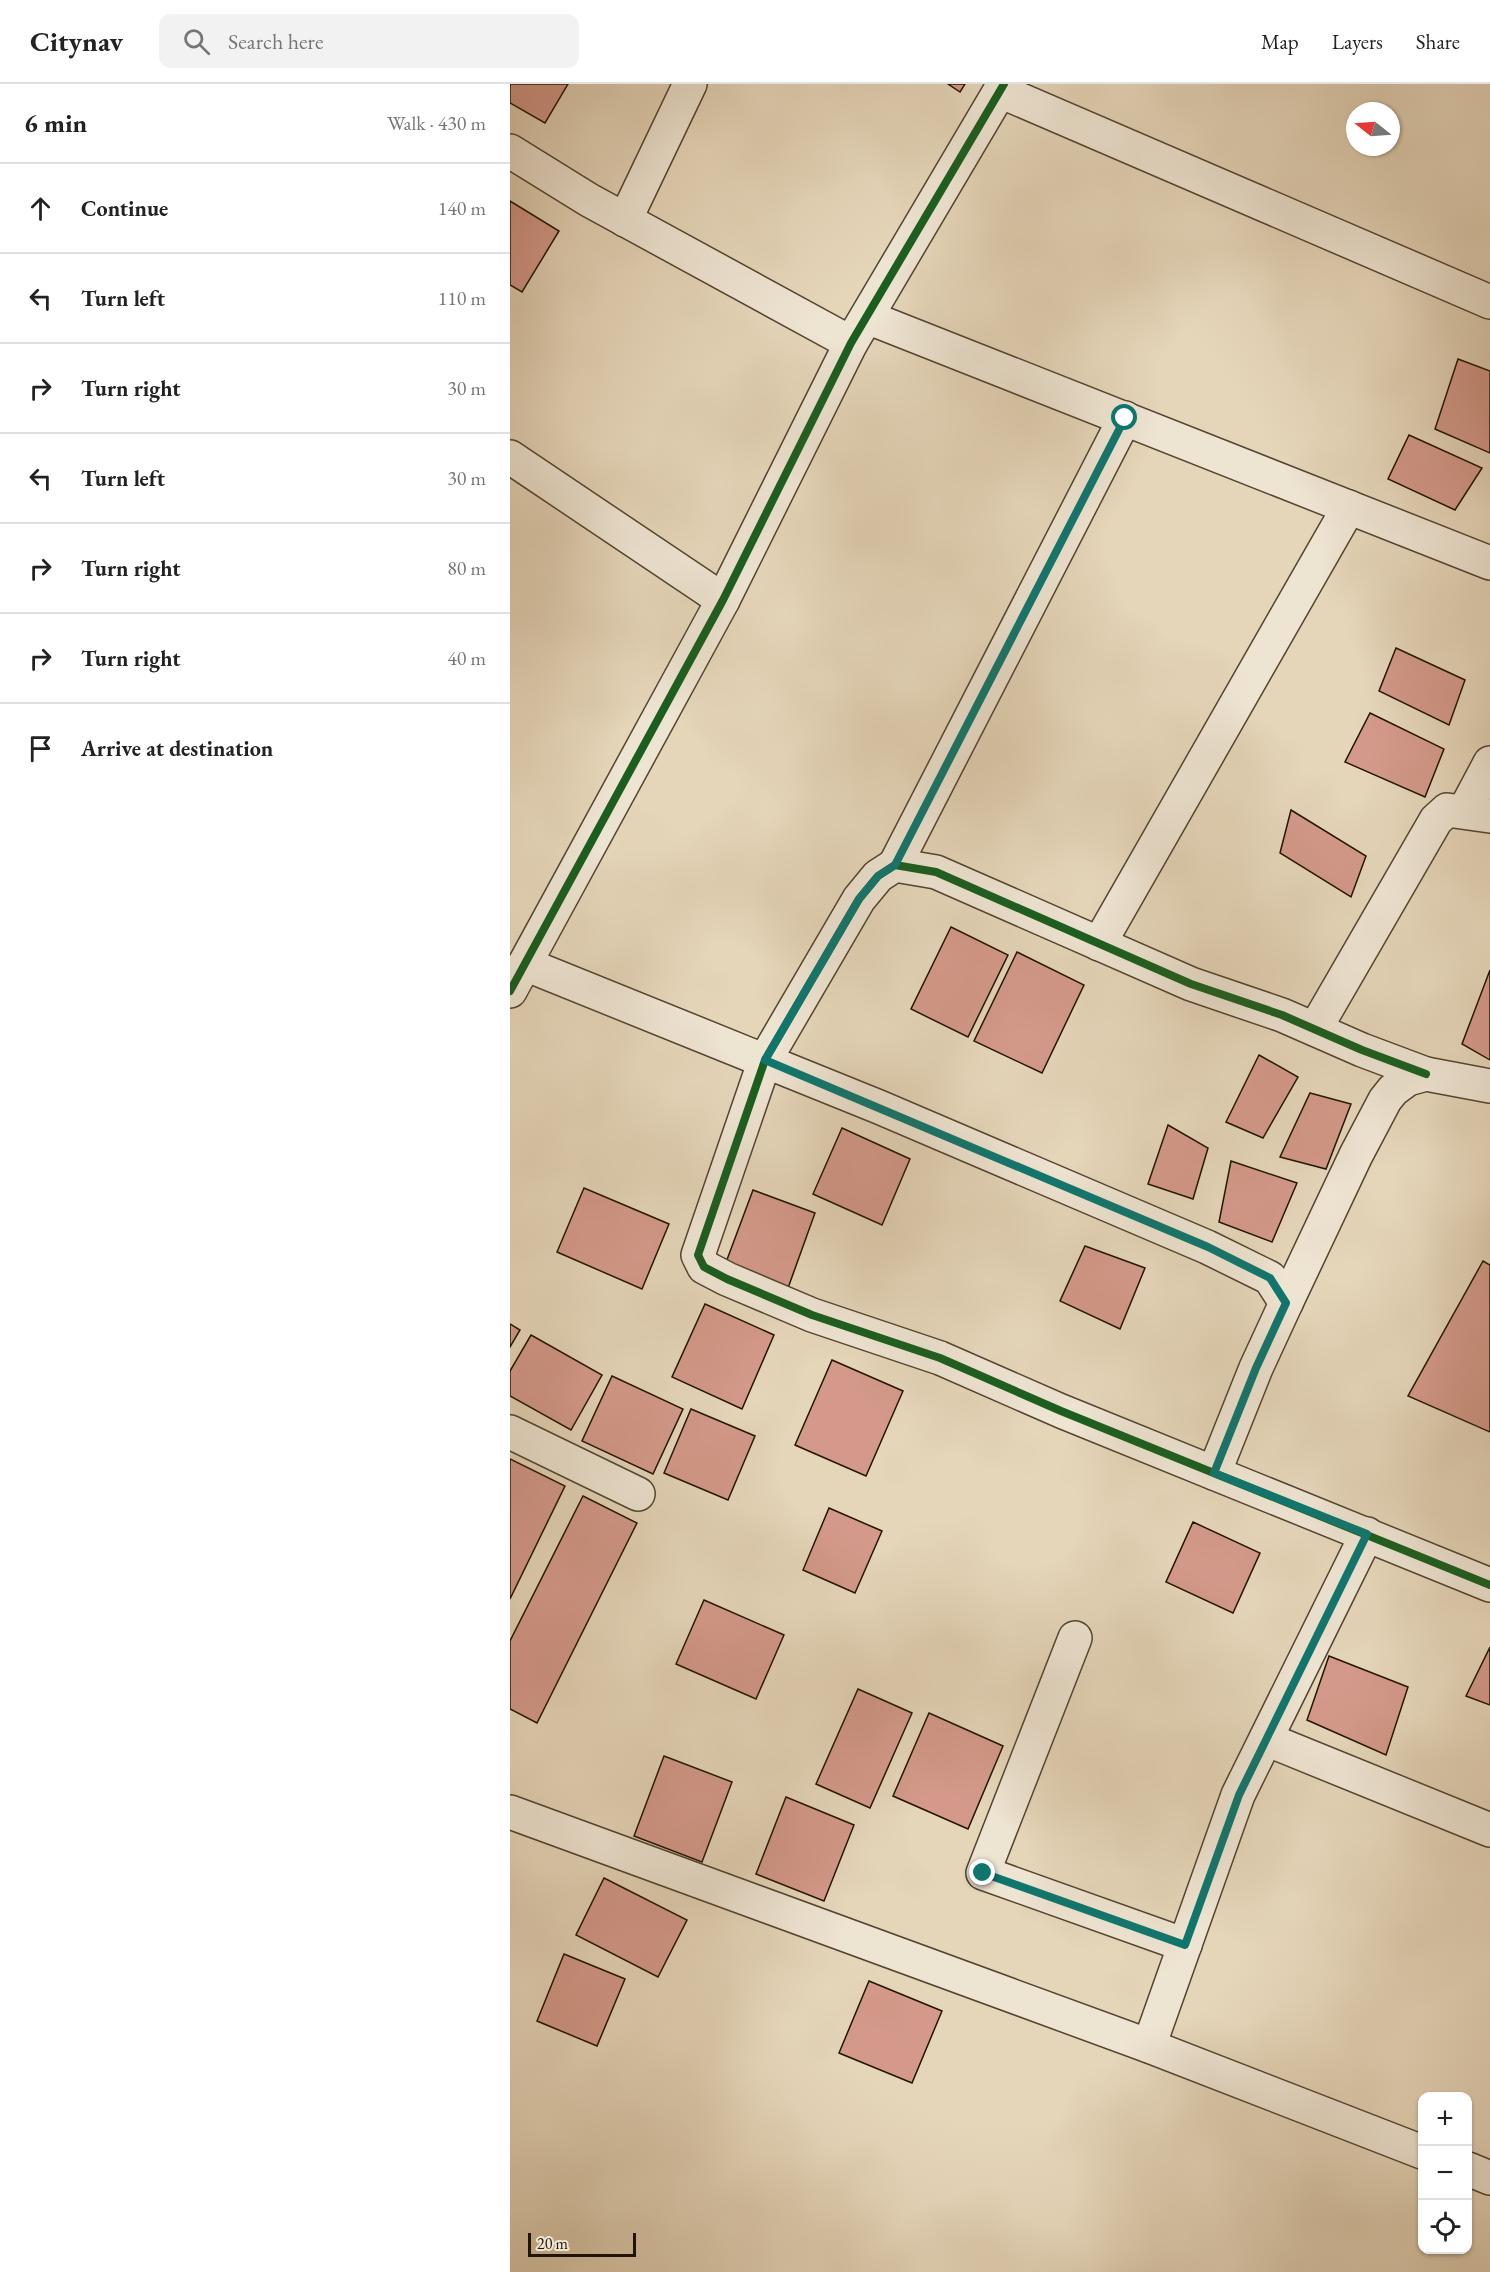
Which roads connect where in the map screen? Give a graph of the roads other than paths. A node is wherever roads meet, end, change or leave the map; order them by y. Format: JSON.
{"nodes":[{"id":1,"x":690,"y":84,"type":"edge"},
{"id":2,"x":1002,"y":87,"type":"edge"},
{"id":3,"x":510,"y":151,"type":"edge"},
{"id":4,"x":625,"y":220,"type":"junction"},
{"id":5,"x":1490,"y":302,"type":"edge"},
{"id":6,"x":859,"y":330,"type":"junction"},
{"id":7,"x":1125,"y":418,"type":"junction"},
{"id":8,"x":510,"y":457,"type":"edge"},
{"id":9,"x":1349,"y":507,"type":"junction"},
{"id":10,"x":1490,"y":563,"type":"edge"},
{"id":11,"x":723,"y":600,"type":"junction"},
{"id":12,"x":1490,"y":763,"type":"edge"},
{"id":13,"x":1477,"y":813,"type":"edge"},
{"id":14,"x":895,"y":865,"type":"junction"},
{"id":15,"x":1099,"y":944,"type":"junction"},
{"id":16,"x":517,"y":978,"type":"edge"},
{"id":17,"x":1315,"y":1029,"type":"junction"},
{"id":18,"x":765,"y":1060,"type":"junction"},
{"id":19,"x":1426,"y":1074,"type":"junction"},
{"id":20,"x":1490,"y":1086,"type":"edge"},
{"id":21,"x":1286,"y":1303,"type":"junction"},
{"id":22,"x":510,"y":1432,"type":"edge"},
{"id":23,"x":1214,"y":1473,"type":"junction"},
{"id":24,"x":638,"y":1494,"type":"dead end"},
{"id":25,"x":1367,"y":1534,"type":"junction"},
{"id":26,"x":1490,"y":1585,"type":"edge"},
{"id":27,"x":1075,"y":1638,"type":"dead end"},
{"id":28,"x":1266,"y":1739,"type":"junction"},
{"id":29,"x":510,"y":1812,"type":"edge"},
{"id":30,"x":1490,"y":1830,"type":"edge"},
{"id":31,"x":1185,"y":1945,"type":"junction"},
{"id":32,"x":1149,"y":2046,"type":"junction"},
{"id":33,"x":1418,"y":2150,"type":"edge"},
{"id":34,"x":1472,"y":2171,"type":"edge"},
{"id":35,"x":1490,"y":2178,"type":"edge"}],
"edges":[{"from":1,"to":4,"type":"street"},
{"from":2,"to":5,"type":"street"},
{"from":2,"to":6,"type":"street"},
{"from":3,"to":4,"type":"street"},
{"from":4,"to":6,"type":"street"},
{"from":6,"to":7,"type":"street"},
{"from":6,"to":11,"type":"street"},
{"from":7,"to":9,"type":"street"},
{"from":7,"to":14,"type":"street"},
{"from":8,"to":11,"type":"street"},
{"from":9,"to":10,"type":"street"},
{"from":9,"to":15,"type":"street"},
{"from":11,"to":16,"type":"street"},
{"from":12,"to":13,"type":"street"},
{"from":13,"to":17,"type":"street"},
{"from":14,"to":15,"type":"street"},
{"from":14,"to":18,"type":"street"},
{"from":15,"to":17,"type":"street"},
{"from":16,"to":18,"type":"street"},
{"from":17,"to":19,"type":"street"},
{"from":18,"to":21,"type":"street"},
{"from":18,"to":23,"type":"street"},
{"from":19,"to":20,"type":"street"},
{"from":19,"to":21,"type":"street"},
{"from":21,"to":23,"type":"street"},
{"from":22,"to":24,"type":"street"},
{"from":23,"to":25,"type":"street"},
{"from":25,"to":26,"type":"street"},
{"from":25,"to":28,"type":"street"},
{"from":27,"to":31,"type":"street"},
{"from":28,"to":30,"type":"street"},
{"from":28,"to":31,"type":"street"},
{"from":29,"to":32,"type":"street"},
{"from":31,"to":32,"type":"street"},
{"from":32,"to":33,"type":"street"},
{"from":34,"to":35,"type":"street"}]}
